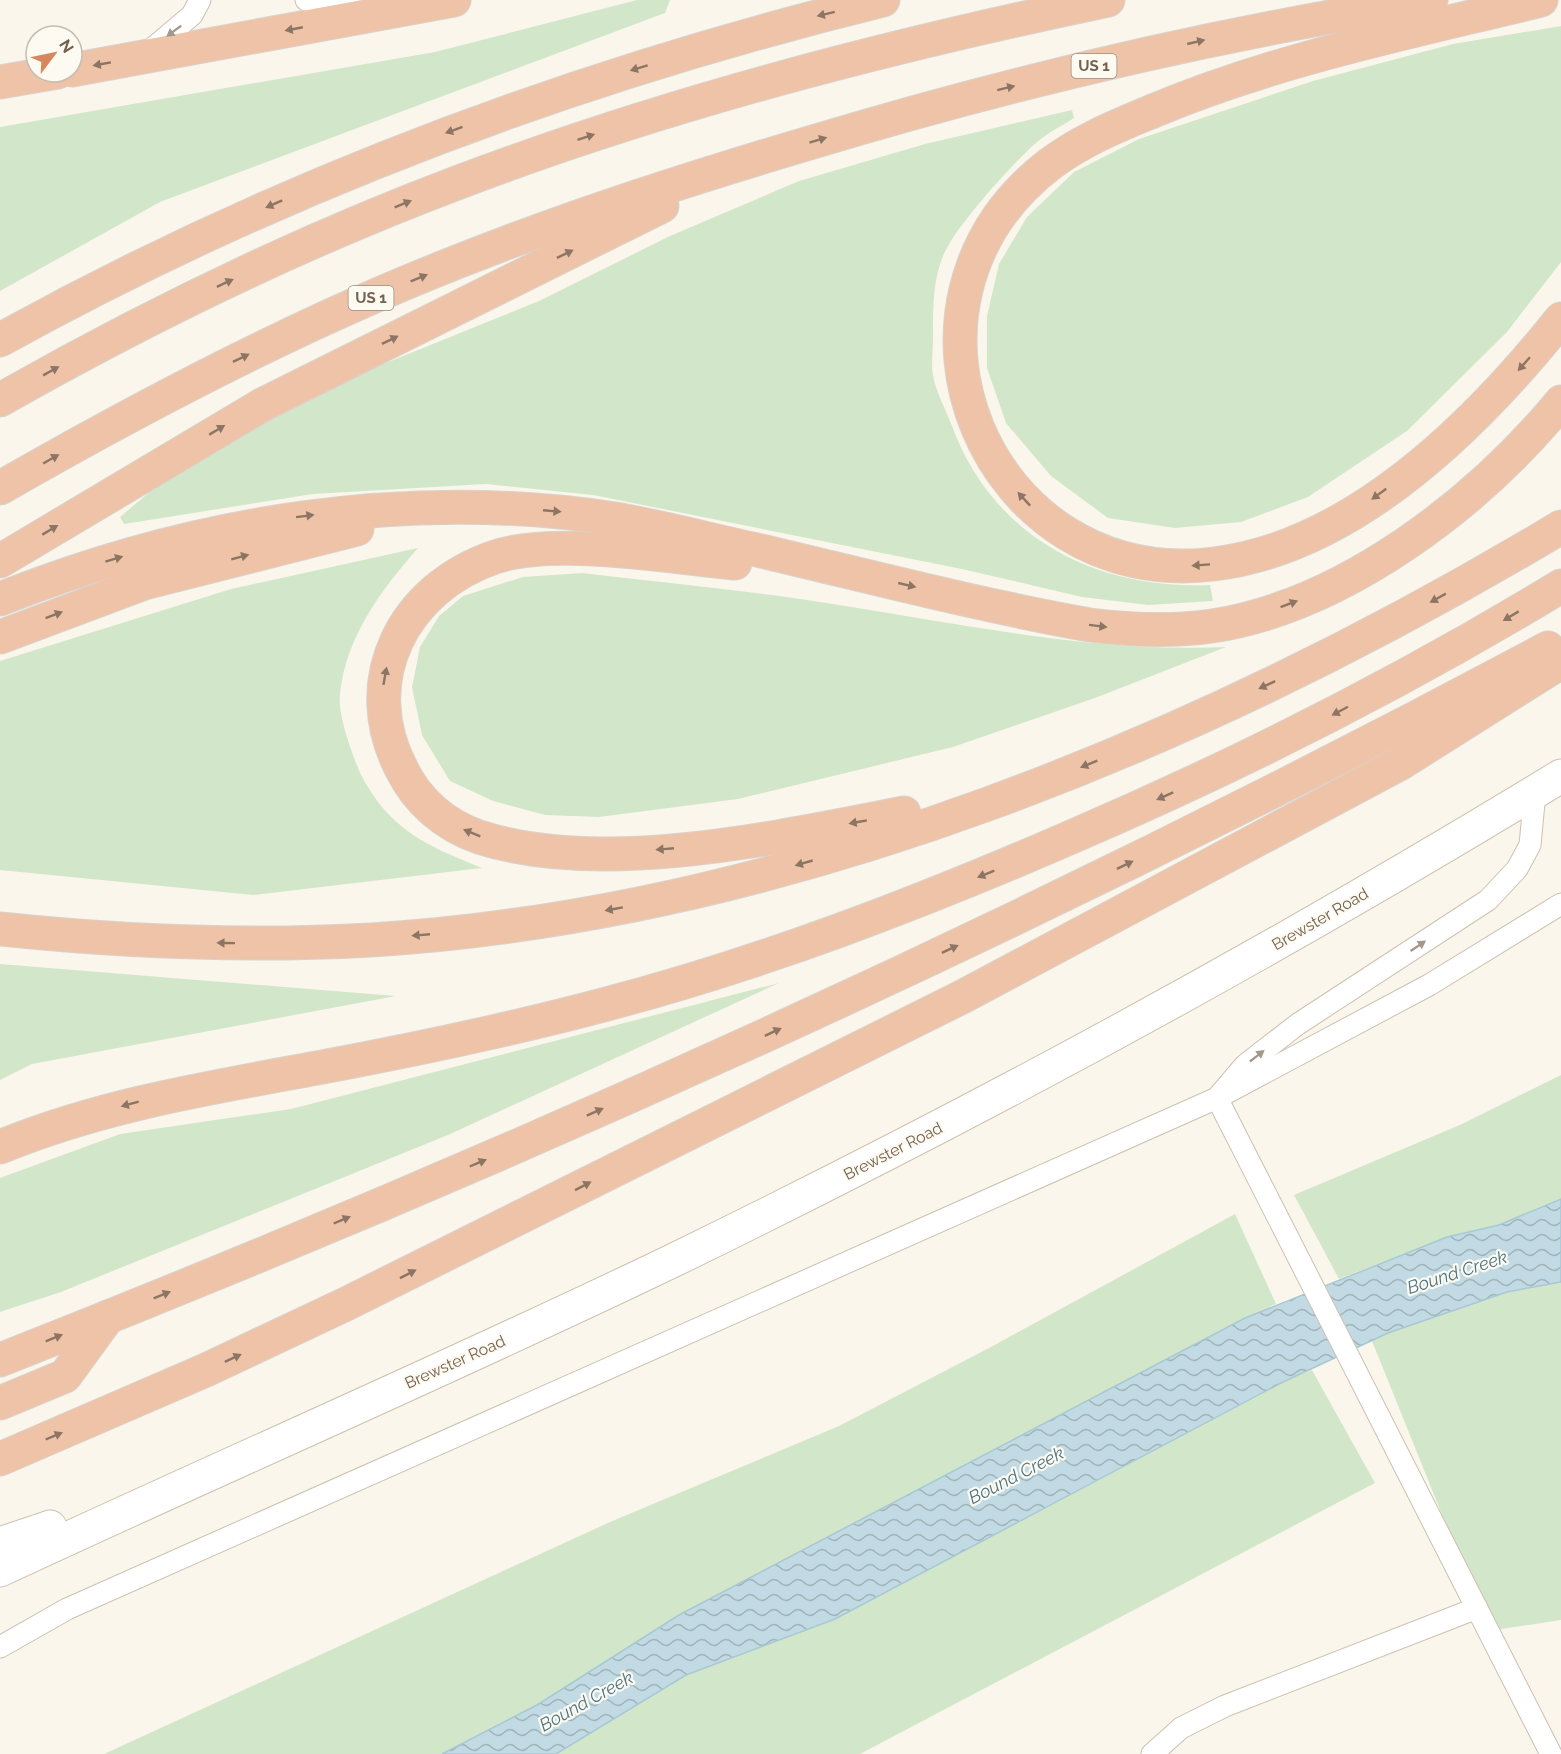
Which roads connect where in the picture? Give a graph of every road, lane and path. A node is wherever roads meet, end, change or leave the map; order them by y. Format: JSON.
{"nodes":[{"id":1,"x":200,"y":0,"type":"edge"},
{"id":2,"x":306,"y":0,"type":"edge"},
{"id":3,"x":454,"y":0,"type":"edge"},
{"id":4,"x":883,"y":0,"type":"edge"},
{"id":5,"x":1108,"y":0,"type":"edge"},
{"id":6,"x":1431,"y":0,"type":"edge"},
{"id":7,"x":1541,"y":0,"type":"edge"},
{"id":8,"x":372,"y":14,"type":"junction"},
{"id":9,"x":142,"y":58,"type":"junction"},
{"id":10,"x":84,"y":68,"type":"edge"},
{"id":11,"x":24,"y":76,"type":"edge"},
{"id":12,"x":5,"y":78,"type":"edge"},
{"id":13,"x":762,"y":157,"type":"junction"},
{"id":14,"x":1561,"y":319,"type":"edge"},
{"id":15,"x":0,"y":340,"type":"edge"},
{"id":16,"x":0,"y":400,"type":"edge"},
{"id":17,"x":1561,"y":402,"type":"edge"},
{"id":18,"x":0,"y":488,"type":"edge"},
{"id":19,"x":494,"y":509,"type":"junction"},
{"id":20,"x":1561,"y":527,"type":"edge"},
{"id":21,"x":0,"y":561,"type":"edge"},
{"id":22,"x":858,"y":574,"type":"junction"},
{"id":23,"x":1561,"y":586,"type":"edge"},
{"id":24,"x":0,"y":600,"type":"edge"},
{"id":25,"x":0,"y":637,"type":"edge"},
{"id":26,"x":1561,"y":641,"type":"edge"},
{"id":27,"x":1561,"y":662,"type":"edge"},
{"id":28,"x":1548,"y":784,"type":"edge"},
{"id":29,"x":1018,"y":791,"type":"junction"},
{"id":30,"x":1561,"y":904,"type":"edge"},
{"id":31,"x":0,"y":929,"type":"edge"},
{"id":32,"x":1217,"y":1098,"type":"junction"},
{"id":33,"x":0,"y":1147,"type":"edge"},
{"id":34,"x":108,"y":1317,"type":"junction"},
{"id":35,"x":0,"y":1359,"type":"edge"},
{"id":36,"x":0,"y":1403,"type":"edge"},
{"id":37,"x":0,"y":1459,"type":"edge"},
{"id":38,"x":200,"y":1477,"type":"junction"},
{"id":39,"x":0,"y":1544,"type":"edge"},
{"id":40,"x":0,"y":1570,"type":"edge"},
{"id":41,"x":1478,"y":1608,"type":"junction"},
{"id":42,"x":0,"y":1647,"type":"edge"},
{"id":43,"x":1152,"y":1754,"type":"edge"},
{"id":44,"x":1551,"y":1754,"type":"edge"}],
"edges":[{"from":1,"to":9,"type":"lane","one_way":true},
{"from":2,"to":8,"type":"lane"},
{"from":3,"to":8,"type":"highway"},
{"from":4,"to":15,"type":"highway","one_way":true},
{"from":16,"to":5,"type":"highway","one_way":true},
{"from":13,"to":6,"type":"highway","number":"US 1","one_way":true},
{"from":14,"to":7,"type":"highway","one_way":true},
{"from":8,"to":9,"type":"highway","one_way":true},
{"from":9,"to":10,"type":"highway","one_way":true},
{"from":11,"to":12,"type":"highway"},
{"from":18,"to":13,"type":"highway","number":"US 1","one_way":true},
{"from":21,"to":13,"type":"highway","one_way":true},
{"from":22,"to":17,"type":"highway","one_way":true},
{"from":19,"to":22,"type":"highway","one_way":true},
{"from":24,"to":19,"type":"highway","one_way":true},
{"from":25,"to":19,"type":"highway","one_way":true},
{"from":20,"to":29,"type":"highway","one_way":true},
{"from":29,"to":22,"type":"highway","one_way":true},
{"from":23,"to":33,"type":"highway","one_way":true},
{"from":34,"to":26,"type":"highway","one_way":true},
{"from":37,"to":27,"type":"highway","one_way":true},
{"from":32,"to":28,"type":"lane","one_way":true},
{"from":28,"to":38,"type":"street","name":"Brewster Road"},
{"from":29,"to":31,"type":"highway","one_way":true},
{"from":30,"to":32,"type":"lane"},
{"from":32,"to":41,"type":"lane"},
{"from":32,"to":42,"type":"lane"},
{"from":35,"to":34,"type":"highway","one_way":true},
{"from":34,"to":36,"type":"highway"},
{"from":38,"to":39,"type":"street","name":"Brewster Road"},
{"from":38,"to":40,"type":"street","name":"Brewster Road"},
{"from":41,"to":43,"type":"lane"},
{"from":41,"to":44,"type":"lane"}]}
